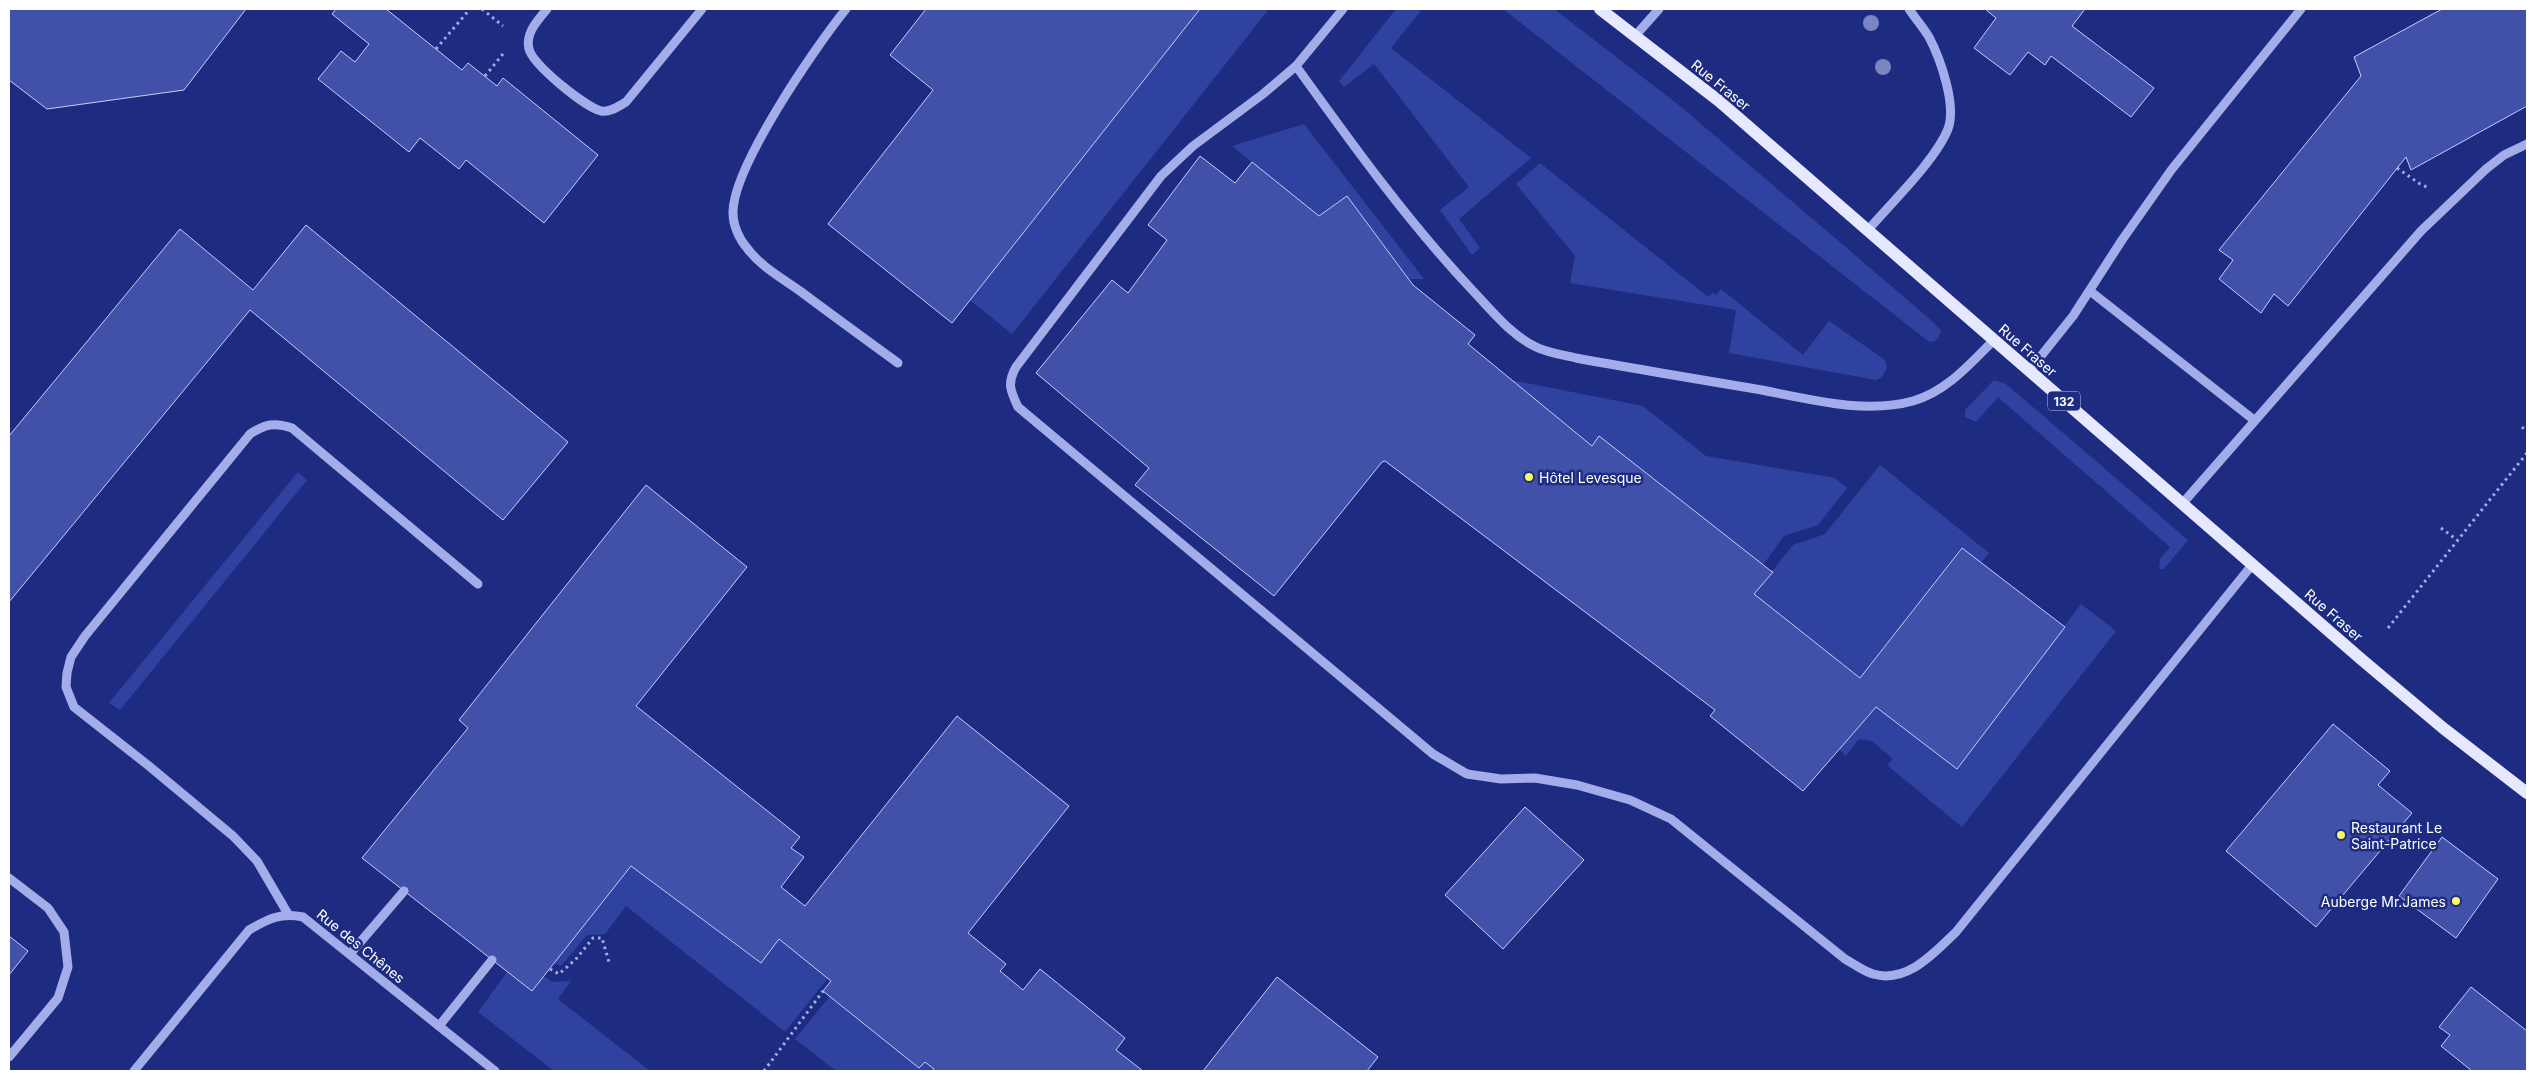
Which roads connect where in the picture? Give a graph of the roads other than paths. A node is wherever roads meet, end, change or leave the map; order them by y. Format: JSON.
{"nodes":[{"id":1,"x":547,"y":9,"type":"edge"},
{"id":2,"x":702,"y":9,"type":"edge"},
{"id":3,"x":846,"y":9,"type":"edge"},
{"id":4,"x":1342,"y":9,"type":"edge"},
{"id":5,"x":1600,"y":9,"type":"edge"},
{"id":6,"x":1659,"y":9,"type":"edge"},
{"id":7,"x":1909,"y":9,"type":"edge"},
{"id":8,"x":2301,"y":9,"type":"edge"},
{"id":9,"x":1635,"y":36,"type":"junction"},
{"id":10,"x":1296,"y":66,"type":"junction"},
{"id":11,"x":2527,"y":144,"type":"edge"},
{"id":12,"x":1868,"y":230,"type":"junction"},
{"id":13,"x":2090,"y":291,"type":"junction"},
{"id":14,"x":1994,"y":340,"type":"junction"},
{"id":15,"x":898,"y":362,"type":"dead end"},
{"id":16,"x":2029,"y":371,"type":"junction"},
{"id":17,"x":2254,"y":420,"type":"junction"},
{"id":18,"x":2182,"y":504,"type":"junction"},
{"id":19,"x":2252,"y":565,"type":"junction"},
{"id":20,"x":478,"y":584,"type":"dead end"},
{"id":21,"x":2527,"y":793,"type":"edge"},
{"id":22,"x":9,"y":878,"type":"edge"},
{"id":23,"x":404,"y":891,"type":"dead end"},
{"id":24,"x":288,"y":914,"type":"junction"},
{"id":25,"x":350,"y":954,"type":"junction"},
{"id":26,"x":492,"y":960,"type":"dead end"},
{"id":27,"x":439,"y":1026,"type":"junction"},
{"id":28,"x":9,"y":1057,"type":"edge"},
{"id":29,"x":134,"y":1071,"type":"edge"},
{"id":30,"x":495,"y":1071,"type":"edge"}],
"edges":[{"from":1,"to":2,"type":"street"},
{"from":3,"to":15,"type":"street"},
{"from":4,"to":10,"type":"street"},
{"from":5,"to":9,"type":"main road","name":"Rue Fraser","number":"132"},
{"from":6,"to":9,"type":"street"},
{"from":7,"to":12,"type":"street"},
{"from":8,"to":13,"type":"street"},
{"from":9,"to":12,"type":"main road","name":"Rue Fraser","number":"132"},
{"from":10,"to":14,"type":"street"},
{"from":10,"to":19,"type":"street"},
{"from":11,"to":17,"type":"street"},
{"from":12,"to":14,"type":"main road","name":"Rue Fraser","number":"132"},
{"from":13,"to":16,"type":"street"},
{"from":13,"to":17,"type":"street"},
{"from":14,"to":16,"type":"main road","name":"Rue Fraser","number":"132"},
{"from":16,"to":18,"type":"main road","name":"Rue Fraser","number":"132"},
{"from":17,"to":18,"type":"street"},
{"from":18,"to":19,"type":"main road","name":"Rue Fraser","number":"132"},
{"from":19,"to":21,"type":"main road","name":"Rue Fraser","number":"132"},
{"from":20,"to":24,"type":"street"},
{"from":22,"to":28,"type":"street"},
{"from":23,"to":25,"type":"street"},
{"from":24,"to":25,"type":"street","name":"Rue des Chênes"},
{"from":24,"to":29,"type":"street"},
{"from":25,"to":27,"type":"street","name":"Rue des Chênes"},
{"from":26,"to":27,"type":"street"},
{"from":27,"to":30,"type":"street","name":"Rue des Chênes"}]}
